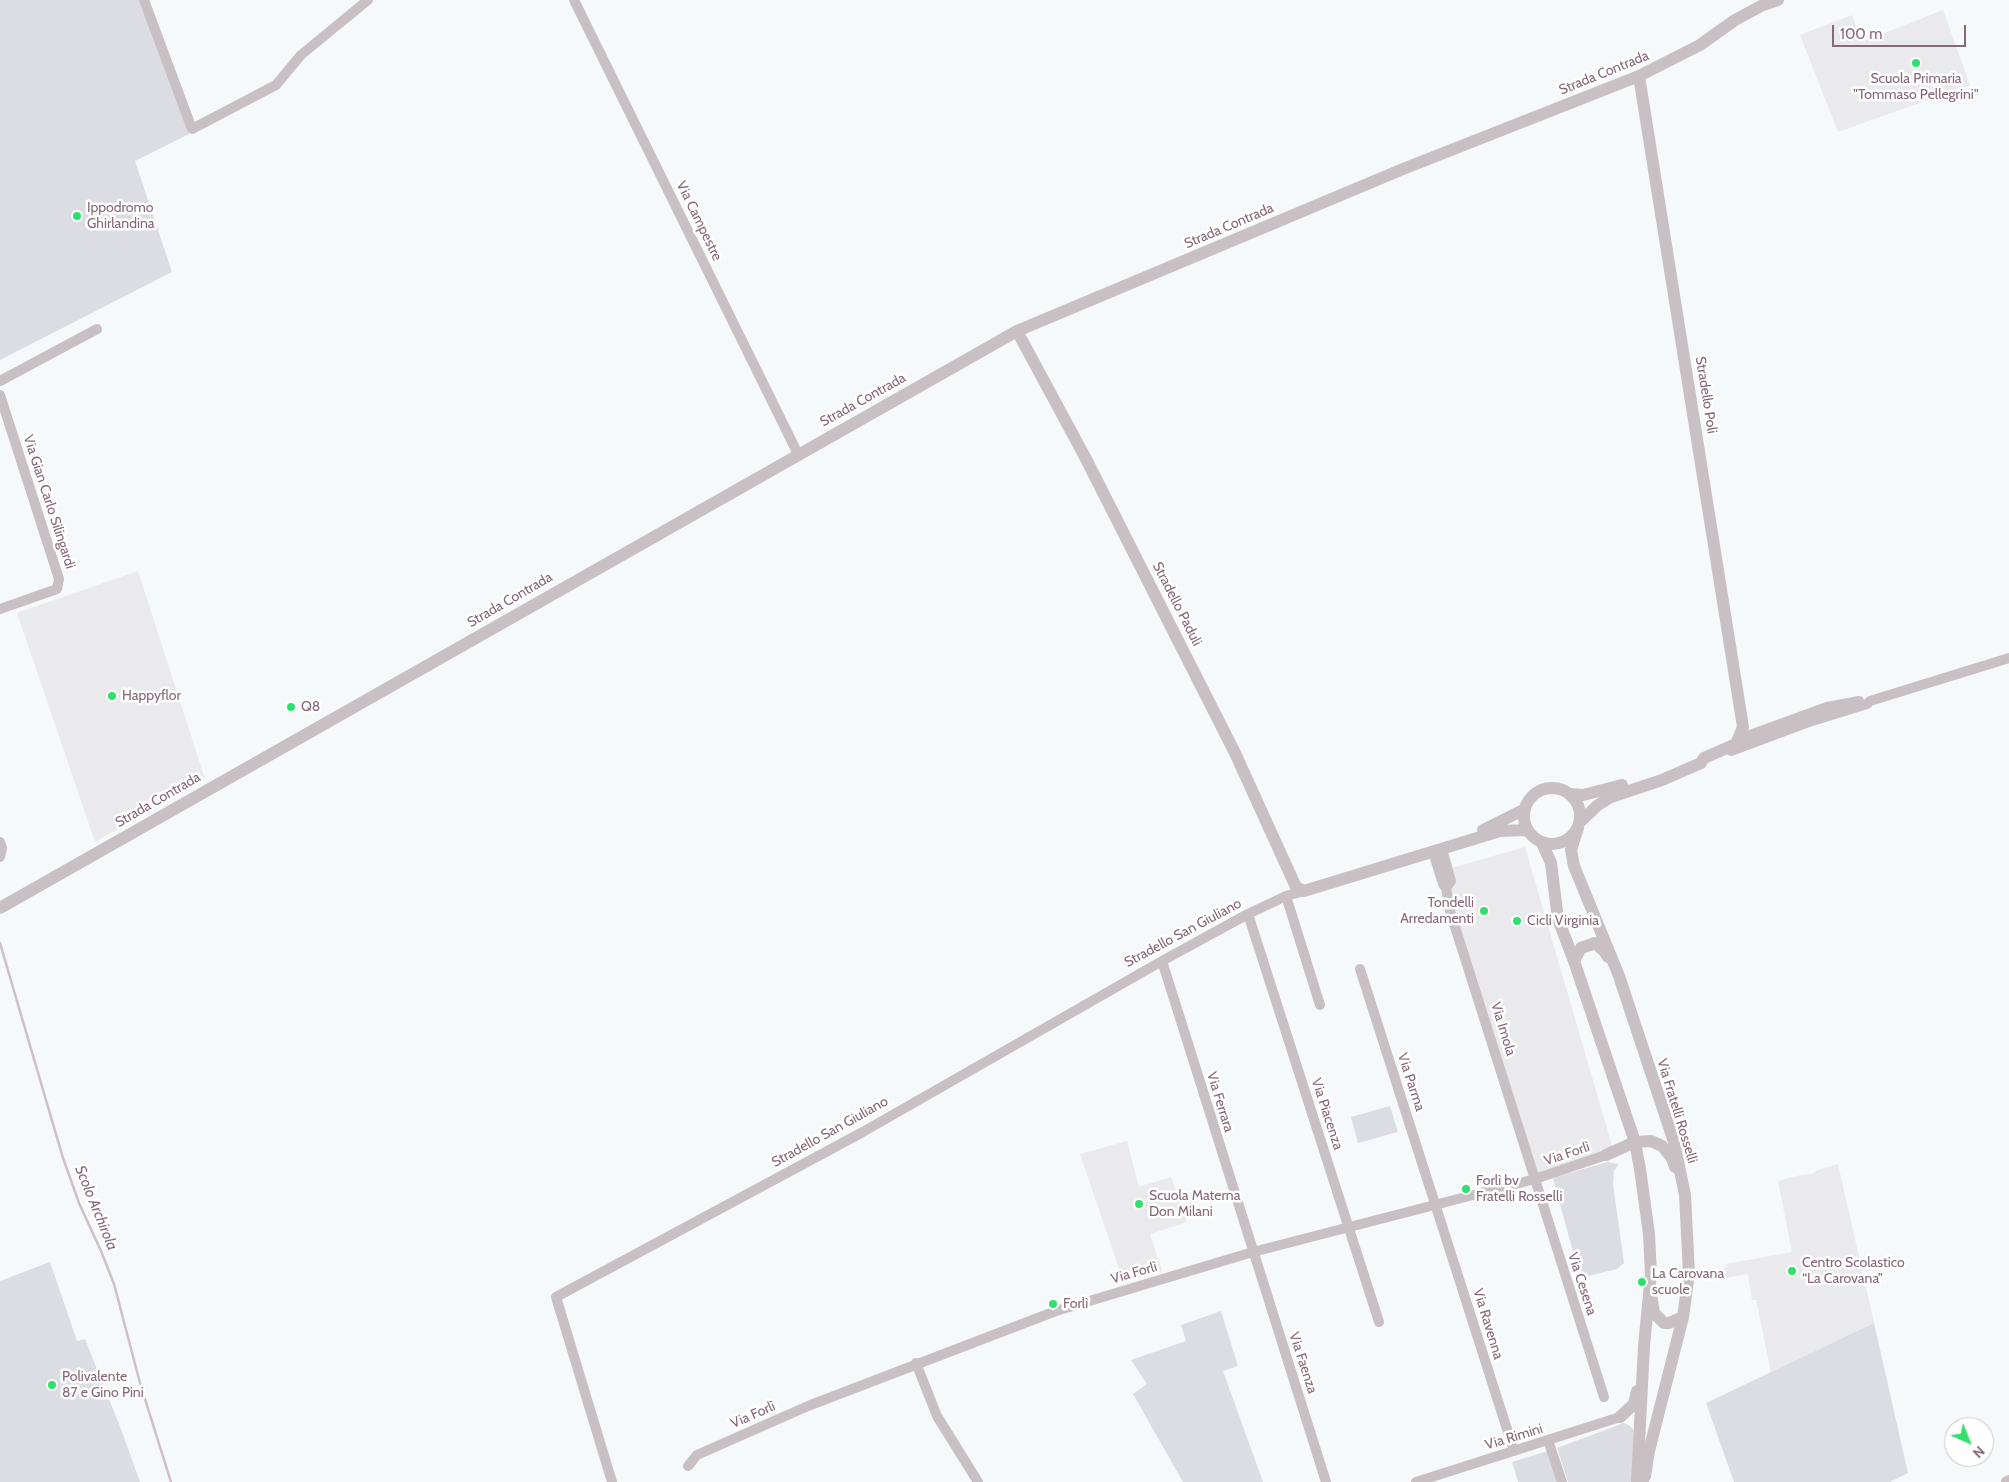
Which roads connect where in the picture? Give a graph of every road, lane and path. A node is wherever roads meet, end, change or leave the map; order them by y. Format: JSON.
{"nodes":[{"id":1,"x":144,"y":0,"type":"edge"},
{"id":2,"x":368,"y":0,"type":"edge"},
{"id":3,"x":574,"y":0,"type":"edge"},
{"id":4,"x":1778,"y":0,"type":"edge"},
{"id":5,"x":1639,"y":76,"type":"junction"},
{"id":6,"x":97,"y":329,"type":"dead end"},
{"id":7,"x":1017,"y":331,"type":"junction"},
{"id":8,"x":0,"y":381,"type":"edge"},
{"id":9,"x":0,"y":395,"type":"edge"},
{"id":10,"x":798,"y":454,"type":"junction"},
{"id":11,"x":0,"y":609,"type":"edge"},
{"id":12,"x":2009,"y":658,"type":"edge"},
{"id":13,"x":1870,"y":701,"type":"junction"},
{"id":14,"x":1743,"y":718,"type":"junction"},
{"id":15,"x":1817,"y":720,"type":"junction"},
{"id":16,"x":1783,"y":722,"type":"junction"},
{"id":17,"x":1764,"y":729,"type":"junction"},
{"id":18,"x":1740,"y":739,"type":"junction"},
{"id":19,"x":1701,"y":763,"type":"junction"},
{"id":20,"x":1569,"y":794,"type":"junction"},
{"id":21,"x":1525,"y":809,"type":"junction"},
{"id":22,"x":1579,"y":825,"type":"junction"},
{"id":23,"x":1527,"y":830,"type":"junction"},
{"id":24,"x":0,"y":842,"type":"edge"},
{"id":25,"x":1542,"y":843,"type":"junction"},
{"id":26,"x":1455,"y":844,"type":"junction"},
{"id":27,"x":1437,"y":850,"type":"junction"},
{"id":28,"x":0,"y":857,"type":"edge"},
{"id":29,"x":1304,"y":891,"type":"junction"},
{"id":30,"x":1286,"y":896,"type":"junction"},
{"id":31,"x":0,"y":908,"type":"edge"},
{"id":32,"x":1248,"y":914,"type":"junction"},
{"id":33,"x":1162,"y":960,"type":"junction"},
{"id":34,"x":1574,"y":961,"type":"junction"},
{"id":35,"x":1360,"y":969,"type":"dead end"},
{"id":36,"x":1619,"y":976,"type":"junction"},
{"id":37,"x":1320,"y":1004,"type":"dead end"},
{"id":38,"x":1611,"y":1071,"type":"junction"},
{"id":39,"x":1635,"y":1142,"type":"junction"},
{"id":40,"x":1618,"y":1148,"type":"junction"},
{"id":41,"x":1606,"y":1155,"type":"junction"},
{"id":42,"x":1640,"y":1169,"type":"junction"},
{"id":43,"x":1535,"y":1179,"type":"junction"},
{"id":44,"x":1685,"y":1195,"type":"junction"},
{"id":45,"x":1436,"y":1204,"type":"junction"},
{"id":46,"x":1349,"y":1227,"type":"junction"},
{"id":47,"x":1253,"y":1252,"type":"junction"},
{"id":48,"x":1650,"y":1285,"type":"junction"},
{"id":49,"x":1684,"y":1317,"type":"junction"},
{"id":50,"x":1379,"y":1322,"type":"dead end"},
{"id":51,"x":1644,"y":1346,"type":"junction"},
{"id":52,"x":916,"y":1363,"type":"junction"},
{"id":53,"x":1604,"y":1397,"type":"dead end"},
{"id":54,"x":1620,"y":1417,"type":"junction"},
{"id":55,"x":1640,"y":1432,"type":"junction"},
{"id":56,"x":1548,"y":1440,"type":"junction"},
{"id":57,"x":1514,"y":1451,"type":"junction"},
{"id":58,"x":688,"y":1466,"type":"dead end"},
{"id":59,"x":612,"y":1482,"type":"edge"},
{"id":60,"x":978,"y":1482,"type":"edge"},
{"id":61,"x":1326,"y":1482,"type":"edge"},
{"id":62,"x":1416,"y":1482,"type":"edge"},
{"id":63,"x":1562,"y":1482,"type":"edge"},
{"id":64,"x":1637,"y":1482,"type":"edge"},
{"id":65,"x":1642,"y":1482,"type":"edge"}],
"edges":[{"from":1,"to":2,"type":"street"},
{"from":3,"to":10,"type":"street","name":"Via Campestre"},
{"from":4,"to":5,"type":"street","name":"Strada Contrada"},
{"from":5,"to":7,"type":"street","name":"Strada Contrada"},
{"from":5,"to":14,"type":"street","name":"Stradello Poli"},
{"from":6,"to":8,"type":"street"},
{"from":7,"to":10,"type":"street","name":"Strada Contrada"},
{"from":7,"to":29,"type":"street","name":"Stradello Paduli"},
{"from":9,"to":11,"type":"street","name":"Via Gian Carlo Silingardi"},
{"from":10,"to":31,"type":"street","name":"Strada Contrada"},
{"from":12,"to":13,"type":"street"},
{"from":13,"to":15,"type":"street"},
{"from":13,"to":16,"type":"street"},
{"from":14,"to":17,"type":"street"},
{"from":14,"to":18,"type":"street","name":"Stradello Poli"},
{"from":15,"to":16,"type":"street"},
{"from":15,"to":19,"type":"street"},
{"from":16,"to":17,"type":"street"},
{"from":17,"to":18,"type":"street"},
{"from":18,"to":19,"type":"street"},
{"from":18,"to":20,"type":"street"},
{"from":19,"to":22,"type":"street"},
{"from":20,"to":21,"type":"street"},
{"from":20,"to":22,"type":"street"},
{"from":21,"to":23,"type":"street"},
{"from":21,"to":26,"type":"street","name":"Stradello San Giuliano"},
{"from":22,"to":25,"type":"street"},
{"from":22,"to":36,"type":"street","name":"Via Fratelli Rosselli"},
{"from":23,"to":25,"type":"street"},
{"from":23,"to":26,"type":"street","name":"Stradello San Giuliano"},
{"from":24,"to":28,"type":"street"},
{"from":25,"to":34,"type":"street"},
{"from":26,"to":27,"type":"street","name":"Stradello San Giuliano"},
{"from":27,"to":29,"type":"street","name":"Stradello San Giuliano"},
{"from":27,"to":43,"type":"street","name":"Via Imola"},
{"from":29,"to":30,"type":"street","name":"Stradello San Giuliano"},
{"from":30,"to":32,"type":"street","name":"Stradello San Giuliano"},
{"from":30,"to":37,"type":"street"},
{"from":32,"to":33,"type":"street","name":"Stradello San Giuliano"},
{"from":32,"to":46,"type":"street","name":"Via Piacenza"},
{"from":33,"to":47,"type":"street","name":"Via Ferrara"},
{"from":33,"to":59,"type":"street","name":"Stradello San Giuliano"},
{"from":34,"to":36,"type":"street","name":"Via Fratelli Rosselli"},
{"from":34,"to":38,"type":"street"},
{"from":35,"to":45,"type":"street","name":"Via Parma"},
{"from":36,"to":44,"type":"street","name":"Via Fratelli Rosselli"},
{"from":38,"to":39,"type":"street"},
{"from":38,"to":40,"type":"street"},
{"from":39,"to":40,"type":"street"},
{"from":39,"to":42,"type":"street"},
{"from":39,"to":44,"type":"street"},
{"from":40,"to":41,"type":"street"},
{"from":41,"to":42,"type":"street"},
{"from":41,"to":43,"type":"street","name":"Via Forlì"},
{"from":42,"to":48,"type":"street"},
{"from":43,"to":45,"type":"street","name":"Via Forlì"},
{"from":43,"to":53,"type":"street","name":"Via Cesena"},
{"from":44,"to":49,"type":"street","name":"Via Fratelli Rosselli"},
{"from":45,"to":46,"type":"street","name":"Via Forlì"},
{"from":45,"to":57,"type":"street","name":"Via Ravenna"},
{"from":46,"to":47,"type":"street","name":"Via Forlì"},
{"from":46,"to":50,"type":"street","name":"Via Piacenza"},
{"from":47,"to":52,"type":"street","name":"Via Forlì"},
{"from":47,"to":61,"type":"street","name":"Via Faenza"},
{"from":48,"to":49,"type":"street"},
{"from":48,"to":51,"type":"street"},
{"from":49,"to":65,"type":"street","name":"Via Fratelli Rosselli"},
{"from":51,"to":54,"type":"street"},
{"from":51,"to":55,"type":"street"},
{"from":52,"to":58,"type":"street","name":"Via Forlì"},
{"from":52,"to":60,"type":"street"},
{"from":54,"to":55,"type":"street"},
{"from":54,"to":56,"type":"street","name":"Via Rimini"},
{"from":55,"to":64,"type":"street"},
{"from":56,"to":57,"type":"street","name":"Via Rimini"},
{"from":56,"to":63,"type":"street"},
{"from":57,"to":62,"type":"street","name":"Via Rimini"}]}
